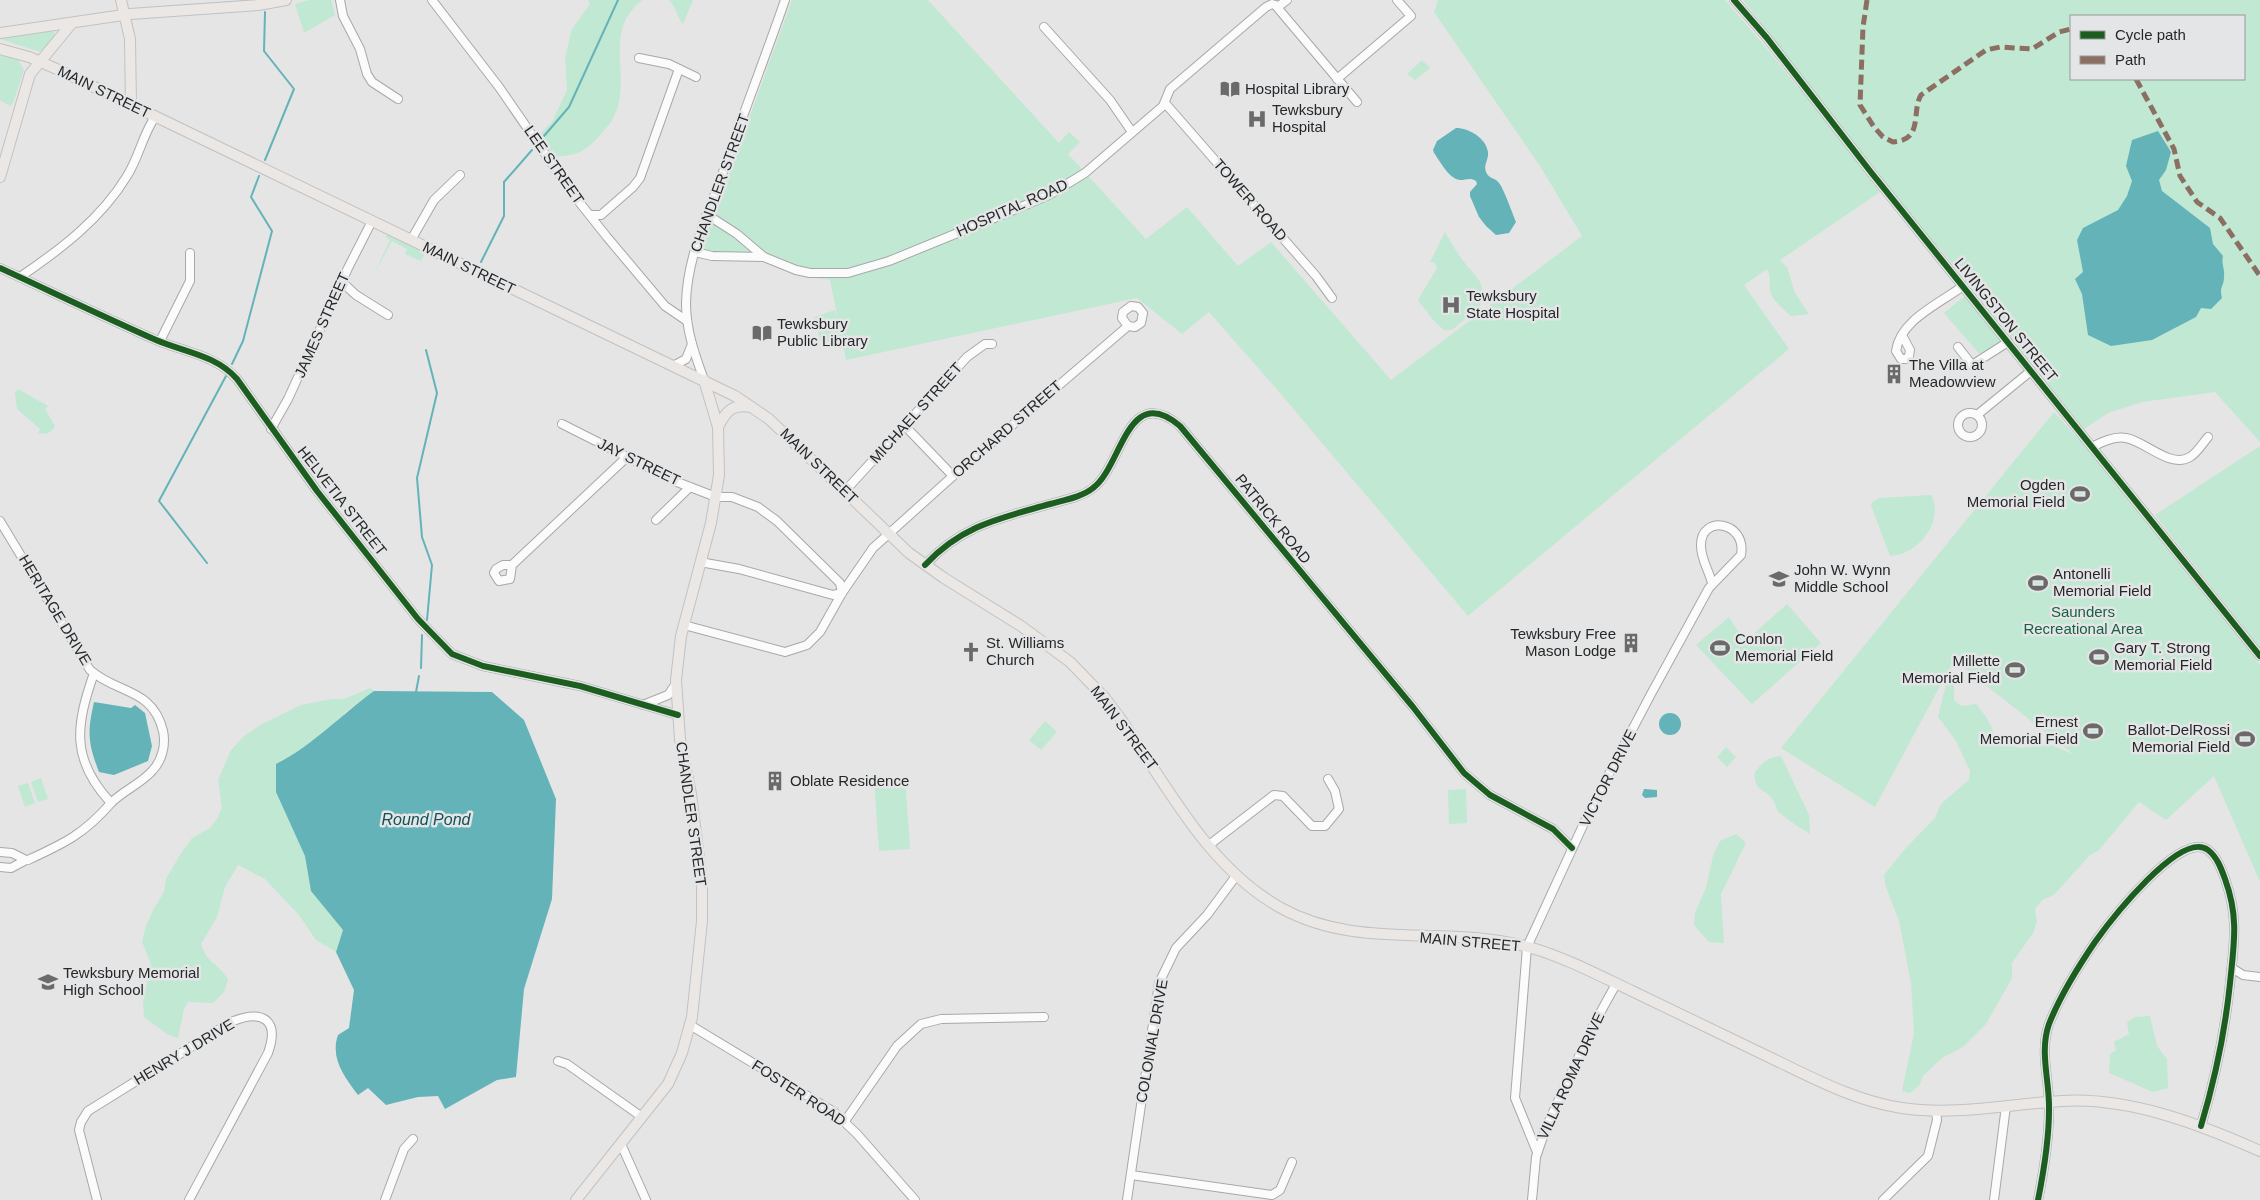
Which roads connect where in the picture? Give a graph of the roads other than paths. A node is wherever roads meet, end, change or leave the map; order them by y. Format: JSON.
{"nodes":[{"id":1,"x":121,"y":0,"type":"edge"},
{"id":2,"x":286,"y":0,"type":"edge"},
{"id":3,"x":340,"y":0,"type":"edge"},
{"id":4,"x":432,"y":0,"type":"edge"},
{"id":5,"x":785,"y":0,"type":"edge"},
{"id":6,"x":1287,"y":0,"type":"edge"},
{"id":7,"x":1397,"y":0,"type":"edge"},
{"id":8,"x":1734,"y":0,"type":"edge"},
{"id":9,"x":1272,"y":3,"type":"edge"},
{"id":10,"x":219,"y":4,"type":"edge"},
{"id":11,"x":124,"y":14,"type":"junction"},
{"id":12,"x":72,"y":23,"type":"junction"},
{"id":13,"x":1044,"y":27,"type":"dead end"},
{"id":14,"x":0,"y":33,"type":"edge"},
{"id":15,"x":0,"y":49,"type":"edge"},
{"id":16,"x":640,"y":58,"type":"dead end"},
{"id":17,"x":39,"y":61,"type":"junction"},
{"id":18,"x":679,"y":69,"type":"junction"},
{"id":19,"x":696,"y":77,"type":"dead end"},
{"id":20,"x":1337,"y":79,"type":"junction"},
{"id":21,"x":398,"y":99,"type":"dead end"},
{"id":22,"x":1357,"y":102,"type":"dead end"},
{"id":23,"x":1165,"y":103,"type":"junction"},
{"id":24,"x":131,"y":105,"type":"junction"},
{"id":25,"x":155,"y":117,"type":"junction"},
{"id":26,"x":1132,"y":132,"type":"junction"},
{"id":27,"x":460,"y":176,"type":"dead end"},
{"id":28,"x":0,"y":177,"type":"edge"},
{"id":29,"x":706,"y":214,"type":"junction"},
{"id":30,"x":590,"y":215,"type":"junction"},
{"id":31,"x":372,"y":221,"type":"junction"},
{"id":32,"x":411,"y":240,"type":"junction"},
{"id":33,"x":694,"y":252,"type":"junction"},
{"id":34,"x":190,"y":254,"type":"dead end"},
{"id":35,"x":764,"y":257,"type":"junction"},
{"id":36,"x":0,"y":268,"type":"edge"},
{"id":37,"x":20,"y":277,"type":"junction"},
{"id":38,"x":342,"y":282,"type":"junction"},
{"id":39,"x":1962,"y":286,"type":"junction"},
{"id":40,"x":1332,"y":298,"type":"dead end"},
{"id":41,"x":388,"y":314,"type":"dead end"},
{"id":42,"x":687,"y":320,"type":"junction"},
{"id":43,"x":1128,"y":326,"type":"dead end"},
{"id":44,"x":1902,"y":335,"type":"dead end"},
{"id":45,"x":160,"y":341,"type":"junction"},
{"id":46,"x":2008,"y":342,"type":"junction"},
{"id":47,"x":692,"y":344,"type":"junction"},
{"id":48,"x":992,"y":344,"type":"dead end"},
{"id":49,"x":1958,"y":347,"type":"dead end"},
{"id":50,"x":673,"y":366,"type":"junction"},
{"id":51,"x":2031,"y":371,"type":"junction"},
{"id":52,"x":704,"y":380,"type":"junction"},
{"id":53,"x":753,"y":407,"type":"junction"},
{"id":54,"x":1978,"y":415,"type":"dead end"},
{"id":55,"x":562,"y":424,"type":"dead end"},
{"id":56,"x":905,"y":426,"type":"junction"},
{"id":57,"x":718,"y":427,"type":"junction"},
{"id":58,"x":271,"y":429,"type":"junction"},
{"id":59,"x":2208,"y":437,"type":"dead end"},
{"id":60,"x":2092,"y":447,"type":"junction"},
{"id":61,"x":627,"y":458,"type":"junction"},
{"id":62,"x":953,"y":476,"type":"junction"},
{"id":63,"x":690,"y":487,"type":"junction"},
{"id":64,"x":845,"y":491,"type":"junction"},
{"id":65,"x":716,"y":496,"type":"junction"},
{"id":66,"x":656,"y":520,"type":"dead end"},
{"id":67,"x":0,"y":521,"type":"edge"},
{"id":68,"x":889,"y":535,"type":"junction"},
{"id":69,"x":700,"y":562,"type":"junction"},
{"id":70,"x":512,"y":565,"type":"dead end"},
{"id":71,"x":925,"y":565,"type":"junction"},
{"id":72,"x":1712,"y":584,"type":"junction"},
{"id":73,"x":842,"y":593,"type":"junction"},
{"id":74,"x":684,"y":625,"type":"junction"},
{"id":75,"x":2260,"y":656,"type":"edge"},
{"id":76,"x":94,"y":673,"type":"junction"},
{"id":77,"x":676,"y":685,"type":"junction"},
{"id":78,"x":643,"y":705,"type":"junction"},
{"id":79,"x":678,"y":715,"type":"junction"},
{"id":80,"x":1328,"y":779,"type":"dead end"},
{"id":81,"x":111,"y":803,"type":"junction"},
{"id":82,"x":1209,"y":846,"type":"junction"},
{"id":83,"x":1572,"y":848,"type":"junction"},
{"id":84,"x":0,"y":852,"type":"edge"},
{"id":85,"x":28,"y":860,"type":"dead end"},
{"id":86,"x":0,"y":867,"type":"edge"},
{"id":87,"x":1236,"y":876,"type":"junction"},
{"id":88,"x":1527,"y":947,"type":"junction"},
{"id":89,"x":2232,"y":968,"type":"junction"},
{"id":90,"x":2260,"y":977,"type":"edge"},
{"id":91,"x":1616,"y":984,"type":"junction"},
{"id":92,"x":1044,"y":1016,"type":"dead end"},
{"id":93,"x":690,"y":1025,"type":"junction"},
{"id":94,"x":558,"y":1061,"type":"dead end"},
{"id":95,"x":2049,"y":1102,"type":"junction"},
{"id":96,"x":2006,"y":1106,"type":"junction"},
{"id":97,"x":1936,"y":1111,"type":"junction"},
{"id":98,"x":642,"y":1117,"type":"junction"},
{"id":99,"x":845,"y":1121,"type":"junction"},
{"id":100,"x":2201,"y":1126,"type":"junction"},
{"id":101,"x":413,"y":1138,"type":"dead end"},
{"id":102,"x":620,"y":1144,"type":"junction"},
{"id":103,"x":2260,"y":1150,"type":"edge"},
{"id":104,"x":1537,"y":1152,"type":"junction"},
{"id":105,"x":1292,"y":1162,"type":"dead end"},
{"id":106,"x":1131,"y":1175,"type":"junction"},
{"id":107,"x":97,"y":1200,"type":"edge"},
{"id":108,"x":189,"y":1200,"type":"edge"},
{"id":109,"x":385,"y":1200,"type":"edge"},
{"id":110,"x":576,"y":1200,"type":"edge"},
{"id":111,"x":646,"y":1200,"type":"edge"},
{"id":112,"x":915,"y":1200,"type":"edge"},
{"id":113,"x":1127,"y":1200,"type":"edge"},
{"id":114,"x":1532,"y":1200,"type":"edge"},
{"id":115,"x":1883,"y":1200,"type":"edge"},
{"id":116,"x":1994,"y":1200,"type":"edge"},
{"id":117,"x":2038,"y":1200,"type":"edge"}],
"edges":[{"from":1,"to":11,"type":"main road"},
{"from":2,"to":10,"type":"main road"},
{"from":3,"to":21,"type":"street"},
{"from":4,"to":30,"type":"street","name":"LEE STREET"},
{"from":5,"to":29,"type":"street","name":"CHANDLER STREET"},
{"from":6,"to":9,"type":"street","name":"HOSPITAL ROAD"},
{"from":7,"to":20,"type":"street"},
{"from":8,"to":39,"type":"street","name":"LIVINGSTON STREET"},
{"from":9,"to":20,"type":"street"},
{"from":9,"to":23,"type":"street","name":"HOSPITAL ROAD"},
{"from":10,"to":11,"type":"main road"},
{"from":11,"to":12,"type":"main road"},
{"from":11,"to":24,"type":"main road"},
{"from":12,"to":14,"type":"main road"},
{"from":12,"to":17,"type":"main road"},
{"from":13,"to":26,"type":"street"},
{"from":15,"to":17,"type":"main road","name":"MAIN STREET"},
{"from":16,"to":18,"type":"street"},
{"from":17,"to":24,"type":"main road","name":"MAIN STREET"},
{"from":17,"to":28,"type":"main road"},
{"from":18,"to":19,"type":"street"},
{"from":18,"to":30,"type":"street"},
{"from":20,"to":22,"type":"street"},
{"from":23,"to":26,"type":"street","name":"HOSPITAL ROAD"},
{"from":23,"to":40,"type":"street","name":"TOWER ROAD"},
{"from":24,"to":25,"type":"main road","name":"MAIN STREET"},
{"from":25,"to":31,"type":"main road","name":"MAIN STREET"},
{"from":25,"to":37,"type":"street"},
{"from":26,"to":35,"type":"street","name":"HOSPITAL ROAD"},
{"from":27,"to":32,"type":"street"},
{"from":29,"to":33,"type":"street","name":"CHANDLER STREET"},
{"from":29,"to":35,"type":"street","name":"HOSPITAL ROAD"},
{"from":30,"to":42,"type":"street","name":"LEE STREET"},
{"from":31,"to":32,"type":"main road","name":"MAIN STREET"},
{"from":31,"to":38,"type":"street","name":"JAMES STREET"},
{"from":32,"to":50,"type":"main road","name":"MAIN STREET"},
{"from":33,"to":35,"type":"street","name":"HOSPITAL ROAD"},
{"from":33,"to":42,"type":"street","name":"CHANDLER STREET"},
{"from":34,"to":45,"type":"street"},
{"from":36,"to":37,"type":"street","name":"HELVETIA STREET"},
{"from":37,"to":45,"type":"street","name":"HELVETIA STREET"},
{"from":38,"to":41,"type":"street"},
{"from":38,"to":58,"type":"street","name":"JAMES STREET"},
{"from":39,"to":44,"type":"street"},
{"from":39,"to":46,"type":"street","name":"LIVINGSTON STREET"},
{"from":42,"to":47,"type":"street","name":"CHANDLER STREET"},
{"from":43,"to":62,"type":"street","name":"ORCHARD STREET"},
{"from":45,"to":58,"type":"street","name":"HELVETIA STREET"},
{"from":46,"to":49,"type":"street"},
{"from":46,"to":51,"type":"street","name":"LIVINGSTON STREET"},
{"from":47,"to":50,"type":"street"},
{"from":47,"to":52,"type":"street","name":"CHANDLER STREET"},
{"from":48,"to":56,"type":"street","name":"MICHAEL STREET"},
{"from":50,"to":52,"type":"main road","name":"MAIN STREET"},
{"from":51,"to":54,"type":"street"},
{"from":51,"to":60,"type":"street","name":"LIVINGSTON STREET"},
{"from":52,"to":53,"type":"main road","name":"MAIN STREET"},
{"from":52,"to":57,"type":"main road","name":"CHANDLER STREET"},
{"from":53,"to":57,"type":"main road"},
{"from":53,"to":64,"type":"main road","name":"MAIN STREET"},
{"from":55,"to":61,"type":"street","name":"JAY STREET"},
{"from":56,"to":62,"type":"street"},
{"from":56,"to":64,"type":"street","name":"MICHAEL STREET"},
{"from":57,"to":65,"type":"main road","name":"CHANDLER STREET"},
{"from":58,"to":78,"type":"street","name":"HELVETIA STREET"},
{"from":59,"to":60,"type":"street"},
{"from":60,"to":75,"type":"street","name":"LIVINGSTON STREET"},
{"from":61,"to":63,"type":"street","name":"JAY STREET"},
{"from":61,"to":70,"type":"street"},
{"from":62,"to":68,"type":"street","name":"ORCHARD STREET"},
{"from":63,"to":65,"type":"street","name":"JAY STREET"},
{"from":63,"to":66,"type":"street"},
{"from":64,"to":68,"type":"main road","name":"MAIN STREET"},
{"from":65,"to":69,"type":"main road","name":"CHANDLER STREET"},
{"from":65,"to":73,"type":"street","name":"JAY STREET"},
{"from":67,"to":76,"type":"street","name":"HERITAGE DRIVE"},
{"from":68,"to":71,"type":"main road","name":"MAIN STREET"},
{"from":68,"to":73,"type":"street","name":"ORCHARD STREET"},
{"from":69,"to":73,"type":"street"},
{"from":69,"to":74,"type":"main road","name":"CHANDLER STREET"},
{"from":71,"to":82,"type":"main road","name":"MAIN STREET"},
{"from":71,"to":83,"type":"street","name":"PATRICK ROAD"},
{"from":72,"to":72,"type":"street","name":"VICTOR DRIVE"},
{"from":72,"to":83,"type":"street","name":"VICTOR DRIVE"},
{"from":73,"to":74,"type":"street","name":"ORCHARD STREET"},
{"from":74,"to":77,"type":"main road","name":"CHANDLER STREET"},
{"from":76,"to":81,"type":"street","name":"HERITAGE DRIVE"},
{"from":76,"to":81,"type":"street","name":"HERITAGE DRIVE"},
{"from":77,"to":78,"type":"street"},
{"from":77,"to":79,"type":"main road","name":"CHANDLER STREET"},
{"from":78,"to":79,"type":"street","name":"HELVETIA STREET"},
{"from":79,"to":93,"type":"main road","name":"CHANDLER STREET"},
{"from":80,"to":82,"type":"street"},
{"from":81,"to":85,"type":"street","name":"HERITAGE DRIVE"},
{"from":82,"to":87,"type":"main road","name":"MAIN STREET"},
{"from":83,"to":88,"type":"street","name":"VICTOR DRIVE"},
{"from":84,"to":86,"type":"street"},
{"from":87,"to":88,"type":"main road","name":"MAIN STREET"},
{"from":87,"to":106,"type":"street","name":"COLONIAL DRIVE"},
{"from":88,"to":91,"type":"main road","name":"MAIN STREET"},
{"from":88,"to":104,"type":"street","name":"VICTOR DRIVE"},
{"from":89,"to":90,"type":"street"},
{"from":89,"to":95,"type":"street"},
{"from":89,"to":100,"type":"street"},
{"from":91,"to":97,"type":"main road","name":"MAIN STREET"},
{"from":91,"to":104,"type":"street","name":"VILLA ROMA DRIVE"},
{"from":92,"to":99,"type":"street"},
{"from":93,"to":98,"type":"main road","name":"CHANDLER STREET"},
{"from":93,"to":99,"type":"street","name":"FOSTER ROAD"},
{"from":94,"to":98,"type":"street"},
{"from":95,"to":96,"type":"main road","name":"MAIN STREET"},
{"from":95,"to":100,"type":"main road","name":"MAIN STREET"},
{"from":95,"to":117,"type":"street"},
{"from":96,"to":97,"type":"main road","name":"MAIN STREET"},
{"from":96,"to":116,"type":"street"},
{"from":97,"to":115,"type":"street"},
{"from":98,"to":102,"type":"main road","name":"CHANDLER STREET"},
{"from":99,"to":112,"type":"street","name":"FOSTER ROAD"},
{"from":100,"to":103,"type":"main road","name":"MAIN STREET"},
{"from":101,"to":109,"type":"street"},
{"from":102,"to":110,"type":"main road","name":"CHANDLER STREET"},
{"from":102,"to":111,"type":"street"},
{"from":104,"to":114,"type":"street","name":"VILLA ROMA DRIVE"},
{"from":105,"to":106,"type":"street"},
{"from":106,"to":113,"type":"street","name":"COLONIAL DRIVE"},
{"from":107,"to":108,"type":"street","name":"HENRY J DRIVE"}]}
